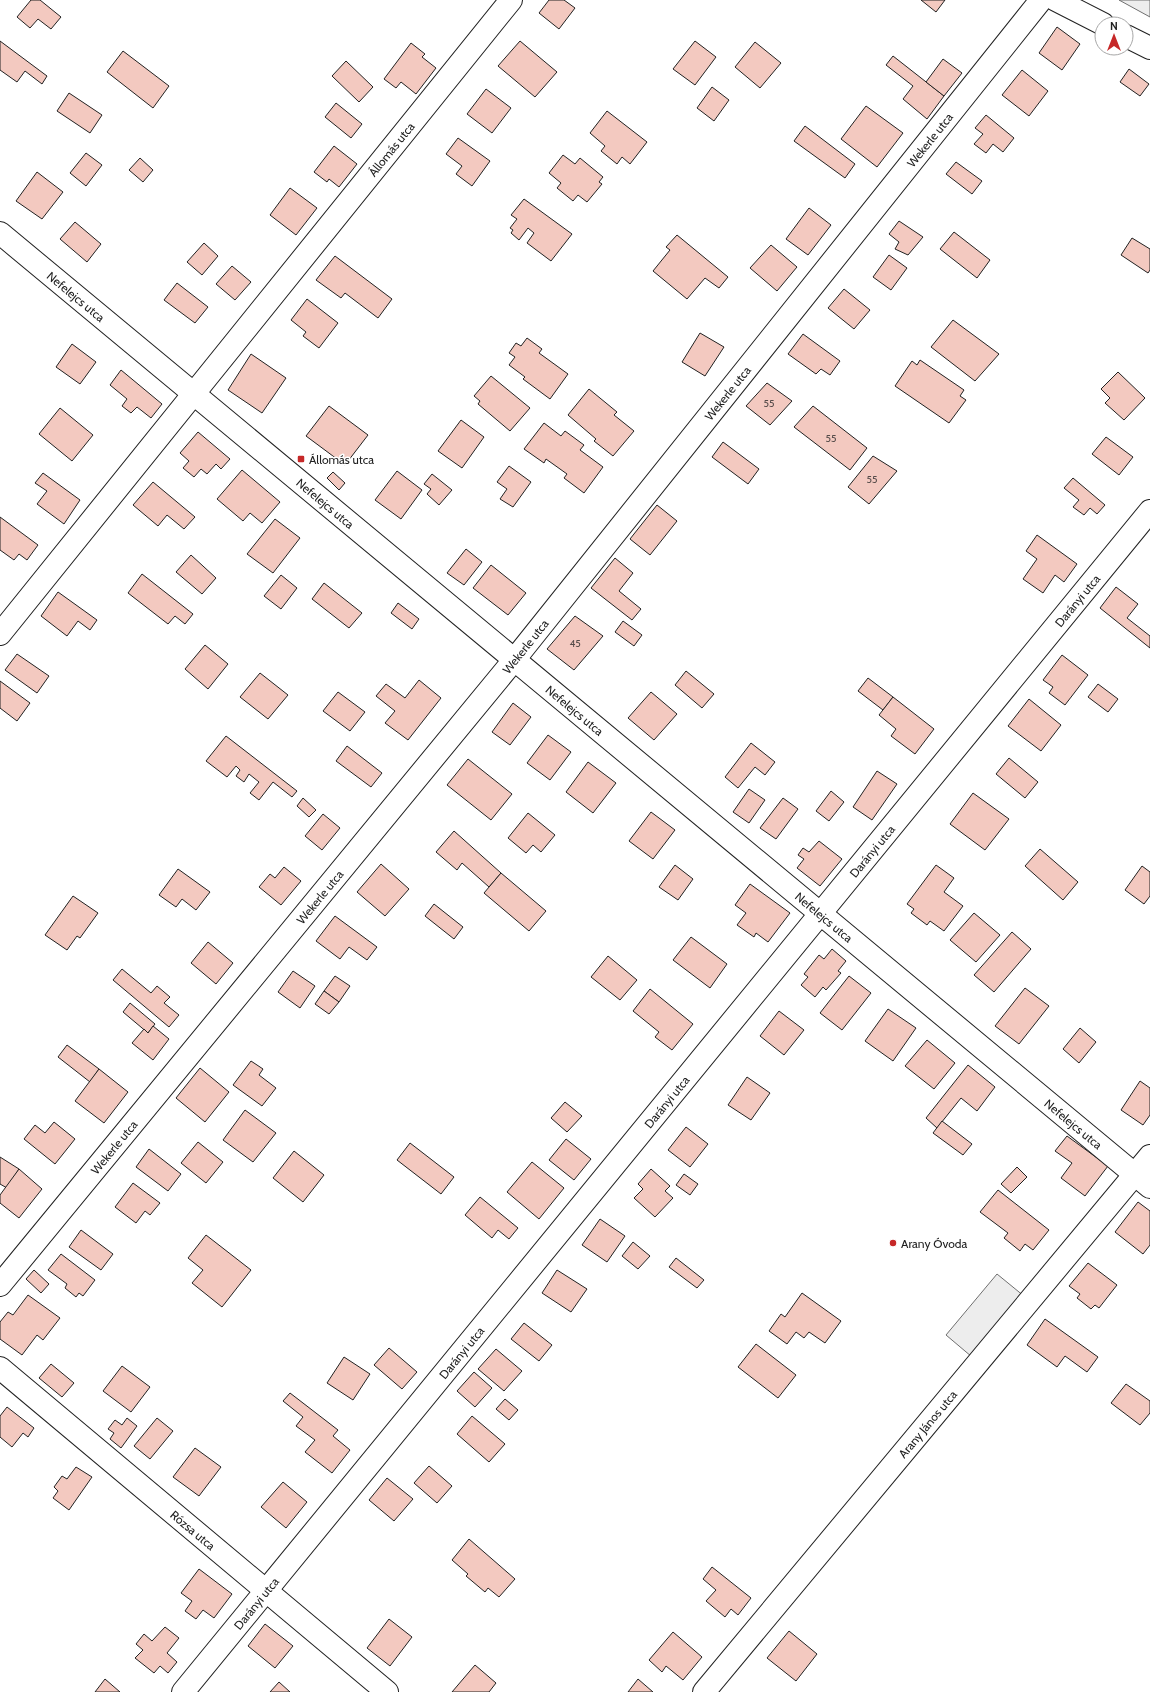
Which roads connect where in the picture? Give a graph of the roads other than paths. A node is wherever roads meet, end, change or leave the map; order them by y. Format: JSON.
{"nodes":[{"id":1,"x":511,"y":0,"type":"edge"},
{"id":2,"x":1040,"y":0,"type":"edge"},
{"id":3,"x":1056,"y":0,"type":"edge"},
{"id":4,"x":1094,"y":19,"type":"edge"},
{"id":5,"x":1134,"y":40,"type":"edge"},
{"id":6,"x":1150,"y":48,"type":"edge"},
{"id":7,"x":0,"y":233,"type":"edge"},
{"id":8,"x":195,"y":395,"type":"junction"},
{"id":9,"x":1150,"y":511,"type":"edge"},
{"id":10,"x":0,"y":634,"type":"edge"},
{"id":11,"x":514,"y":660,"type":"junction"},
{"id":12,"x":819,"y":913,"type":"junction"},
{"id":13,"x":1150,"y":1156,"type":"edge"},
{"id":14,"x":1142,"y":1181,"type":"edge"},
{"id":15,"x":0,"y":1285,"type":"edge"},
{"id":16,"x":0,"y":1368,"type":"edge"},
{"id":17,"x":267,"y":1591,"type":"junction"},
{"id":18,"x":183,"y":1692,"type":"edge"},
{"id":19,"x":387,"y":1692,"type":"edge"},
{"id":20,"x":704,"y":1692,"type":"edge"}],
"edges":[{"from":1,"to":8,"type":"street","name":"Állomás utca"},
{"from":2,"to":11,"type":"street","name":"Wekerle utca"},
{"from":3,"to":4,"type":"street"},
{"from":5,"to":6,"type":"street"},
{"from":7,"to":8,"type":"street","name":"Nefelejcs utca"},
{"from":8,"to":10,"type":"street","name":"Állomás utca"},
{"from":8,"to":11,"type":"street","name":"Nefelejcs utca"},
{"from":9,"to":12,"type":"street","name":"Darányi utca"},
{"from":11,"to":12,"type":"street","name":"Nefelejcs utca"},
{"from":11,"to":15,"type":"street","name":"Wekerle utca"},
{"from":12,"to":14,"type":"street","name":"Nefelejcs utca"},
{"from":12,"to":17,"type":"street","name":"Darányi utca"},
{"from":13,"to":14,"type":"street","name":"Arany János utca"},
{"from":14,"to":20,"type":"street","name":"Arany János utca"},
{"from":16,"to":17,"type":"street","name":"Rózsa utca"},
{"from":17,"to":18,"type":"street","name":"Darányi utca"},
{"from":17,"to":19,"type":"street","name":"Rózsa utca"}]}
